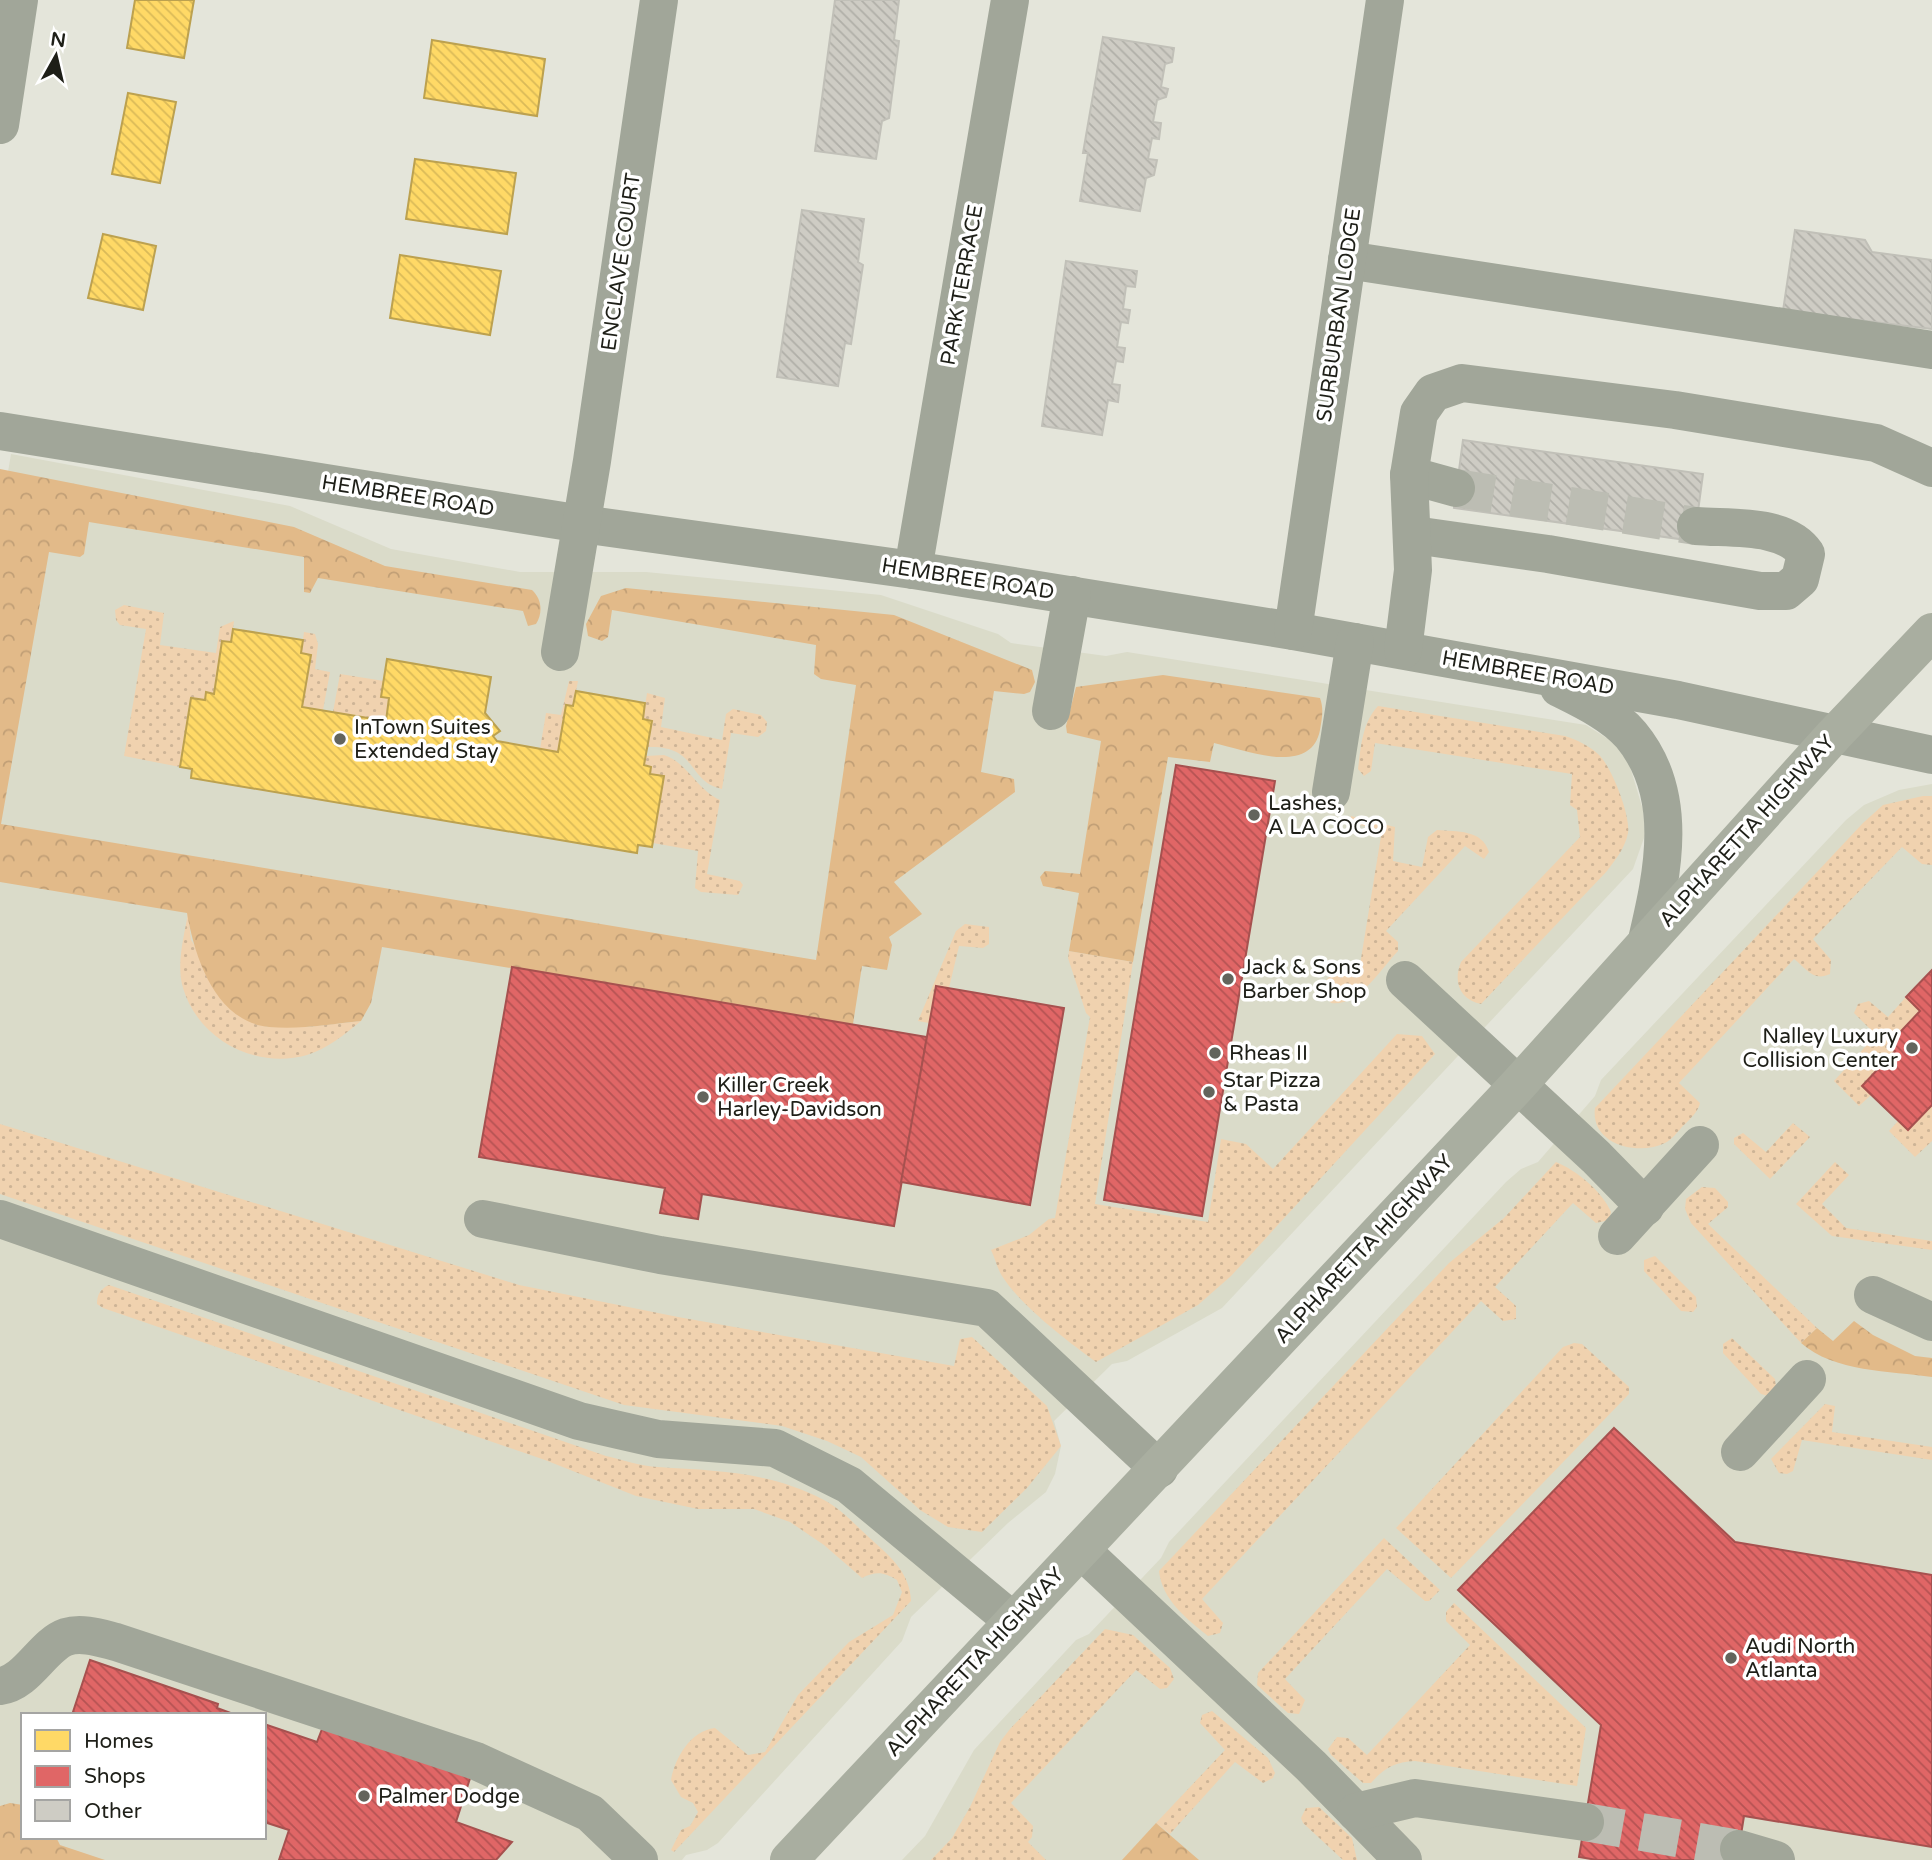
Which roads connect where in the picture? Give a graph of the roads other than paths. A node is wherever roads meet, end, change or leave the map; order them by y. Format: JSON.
{"nodes":[{"id":1,"x":19,"y":0,"type":"edge"},
{"id":2,"x":659,"y":0,"type":"edge"},
{"id":3,"x":1010,"y":0,"type":"edge"},
{"id":4,"x":1385,"y":0,"type":"edge"},
{"id":5,"x":0,"y":125,"type":"edge"},
{"id":6,"x":1347,"y":260,"type":"junction"},
{"id":7,"x":1932,"y":350,"type":"edge"},
{"id":8,"x":0,"y":431,"type":"edge"},
{"id":9,"x":1932,"y":468,"type":"edge"},
{"id":10,"x":1409,"y":475,"type":"junction"},
{"id":11,"x":1456,"y":488,"type":"tunnel mouth"},
{"id":12,"x":582,"y":524,"type":"junction"},
{"id":13,"x":1696,"y":526,"type":"tunnel mouth"},
{"id":14,"x":1414,"y":535,"type":"junction"},
{"id":15,"x":913,"y":570,"type":"junction"},
{"id":16,"x":1072,"y":595,"type":"junction"},
{"id":17,"x":1293,"y":631,"type":"junction"},
{"id":18,"x":1932,"y":632,"type":"edge"},
{"id":19,"x":1354,"y":642,"type":"junction"},
{"id":20,"x":1403,"y":650,"type":"junction"},
{"id":21,"x":560,"y":652,"type":"dead end"},
{"id":22,"x":1529,"y":673,"type":"junction"},
{"id":23,"x":1051,"y":711,"type":"dead end"},
{"id":24,"x":1833,"y":735,"type":"junction"},
{"id":25,"x":1932,"y":755,"type":"edge"},
{"id":26,"x":1331,"y":792,"type":"dead end"},
{"id":27,"x":1647,"y":940,"type":"junction"},
{"id":28,"x":1405,"y":980,"type":"dead end"},
{"id":29,"x":1517,"y":1086,"type":"junction"},
{"id":30,"x":1700,"y":1145,"type":"dead end"},
{"id":31,"x":1645,"y":1207,"type":"junction"},
{"id":32,"x":0,"y":1219,"type":"edge"},
{"id":33,"x":483,"y":1219,"type":"dead end"},
{"id":34,"x":1617,"y":1236,"type":"dead end"},
{"id":35,"x":1932,"y":1303,"type":"edge"},
{"id":36,"x":1932,"y":1322,"type":"edge"},
{"id":37,"x":1807,"y":1379,"type":"dead end"},
{"id":38,"x":1740,"y":1452,"type":"dead end"},
{"id":39,"x":1159,"y":1469,"type":"junction"},
{"id":40,"x":1081,"y":1550,"type":"junction"},
{"id":41,"x":1013,"y":1621,"type":"junction"},
{"id":42,"x":0,"y":1686,"type":"edge"},
{"id":43,"x":1356,"y":1812,"type":"junction"},
{"id":44,"x":1585,"y":1822,"type":"tunnel mouth"},
{"id":45,"x":1739,"y":1849,"type":"tunnel mouth"},
{"id":46,"x":639,"y":1860,"type":"edge"},
{"id":47,"x":789,"y":1860,"type":"edge"},
{"id":48,"x":1403,"y":1860,"type":"edge"},
{"id":49,"x":1776,"y":1860,"type":"edge"}],
"edges":[{"from":1,"to":5,"type":"street"},
{"from":2,"to":12,"type":"street","name":"ENCLAVE COURT"},
{"from":3,"to":15,"type":"street","name":"PARK TERRACE"},
{"from":4,"to":6,"type":"street","name":"SURBURBAN LODGE"},
{"from":6,"to":7,"type":"street"},
{"from":6,"to":17,"type":"street","name":"SURBURBAN LODGE"},
{"from":8,"to":12,"type":"street","name":"HEMBREE ROAD"},
{"from":9,"to":10,"type":"street"},
{"from":10,"to":11,"type":"street"},
{"from":10,"to":14,"type":"street"},
{"from":12,"to":15,"type":"street","name":"HEMBREE ROAD"},
{"from":12,"to":21,"type":"street","name":"ENCLAVE COURT"},
{"from":13,"to":14,"type":"street"},
{"from":14,"to":20,"type":"street"},
{"from":15,"to":16,"type":"street","name":"HEMBREE ROAD"},
{"from":16,"to":17,"type":"street","name":"HEMBREE ROAD"},
{"from":16,"to":23,"type":"street"},
{"from":17,"to":19,"type":"street","name":"HEMBREE ROAD"},
{"from":18,"to":24,"type":"highway","name":"ALPHARETTA HIGHWAY"},
{"from":19,"to":20,"type":"street","name":"HEMBREE ROAD"},
{"from":19,"to":26,"type":"street"},
{"from":20,"to":22,"type":"street","name":"HEMBREE ROAD"},
{"from":22,"to":24,"type":"street","name":"HEMBREE ROAD"},
{"from":22,"to":27,"type":"street"},
{"from":24,"to":25,"type":"street","name":"HEMBREE ROAD"},
{"from":24,"to":27,"type":"highway","name":"ALPHARETTA HIGHWAY"},
{"from":27,"to":29,"type":"highway","name":"ALPHARETTA HIGHWAY"},
{"from":28,"to":29,"type":"street"},
{"from":29,"to":31,"type":"street"},
{"from":29,"to":39,"type":"highway","name":"ALPHARETTA HIGHWAY"},
{"from":30,"to":31,"type":"street"},
{"from":31,"to":34,"type":"street"},
{"from":32,"to":41,"type":"street"},
{"from":33,"to":39,"type":"street"},
{"from":35,"to":36,"type":"street"},
{"from":37,"to":38,"type":"street"},
{"from":39,"to":40,"type":"highway","name":"ALPHARETTA HIGHWAY"},
{"from":40,"to":41,"type":"highway","name":"ALPHARETTA HIGHWAY"},
{"from":40,"to":43,"type":"street"},
{"from":41,"to":47,"type":"highway","name":"ALPHARETTA HIGHWAY"},
{"from":42,"to":46,"type":"street"},
{"from":43,"to":44,"type":"street"},
{"from":43,"to":48,"type":"street"},
{"from":45,"to":49,"type":"street"}]}
